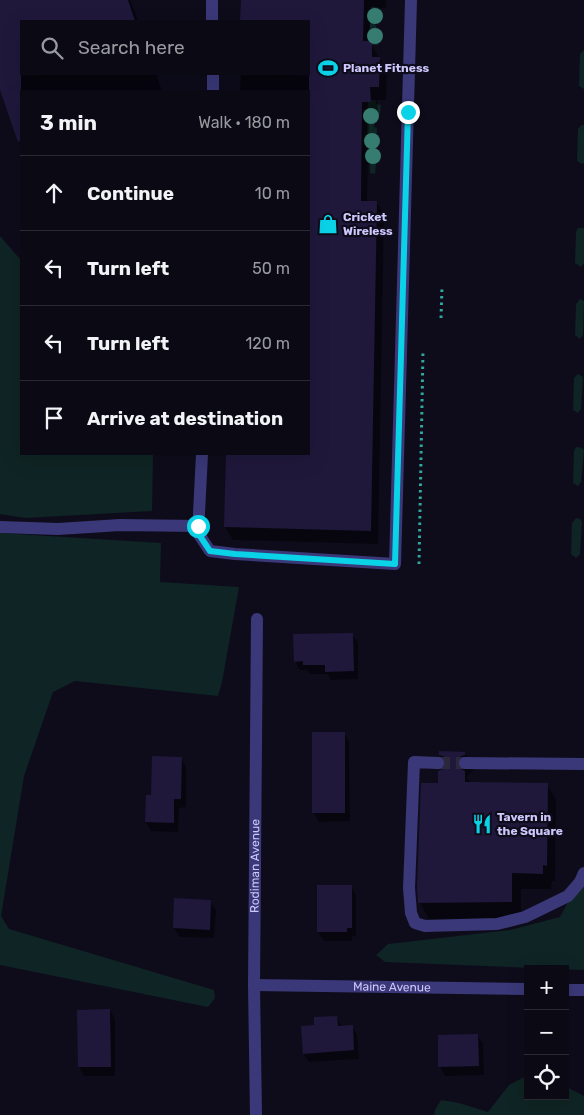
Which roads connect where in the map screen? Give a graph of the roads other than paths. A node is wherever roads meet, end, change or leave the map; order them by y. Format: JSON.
{"nodes":[{"id":1,"x":212,"y":0,"type":"edge"},
{"id":2,"x":411,"y":0,"type":"edge"},
{"id":3,"x":212,"y":20,"type":"edge"},
{"id":4,"x":213,"y":75,"type":"edge"},
{"id":5,"x":213,"y":90,"type":"edge"},
{"id":6,"x":202,"y":455,"type":"edge"},
{"id":7,"x":198,"y":526,"type":"junction"},
{"id":8,"x":0,"y":527,"type":"edge"},
{"id":9,"x":258,"y":619,"type":"dead end"},
{"id":10,"x":438,"y":763,"type":"tunnel mouth"},
{"id":11,"x":465,"y":763,"type":"tunnel mouth"},
{"id":12,"x":584,"y":764,"type":"edge"},
{"id":13,"x":584,"y":873,"type":"edge"},
{"id":14,"x":254,"y":985,"type":"junction"},
{"id":15,"x":524,"y":989,"type":"edge"},
{"id":16,"x":569,"y":990,"type":"edge"},
{"id":17,"x":584,"y":990,"type":"edge"},
{"id":18,"x":256,"y":1115,"type":"edge"}],
"edges":[{"from":1,"to":3,"type":"street"},
{"from":2,"to":7,"type":"street"},
{"from":4,"to":5,"type":"street"},
{"from":6,"to":7,"type":"street"},
{"from":7,"to":8,"type":"street"},
{"from":9,"to":14,"type":"street","name":"Rodiman Avenue"},
{"from":10,"to":13,"type":"street"},
{"from":11,"to":12,"type":"street"},
{"from":14,"to":15,"type":"street","name":"Maine Avenue"},
{"from":14,"to":18,"type":"street","name":"Rodiman Avenue"},
{"from":16,"to":17,"type":"street"}]}
